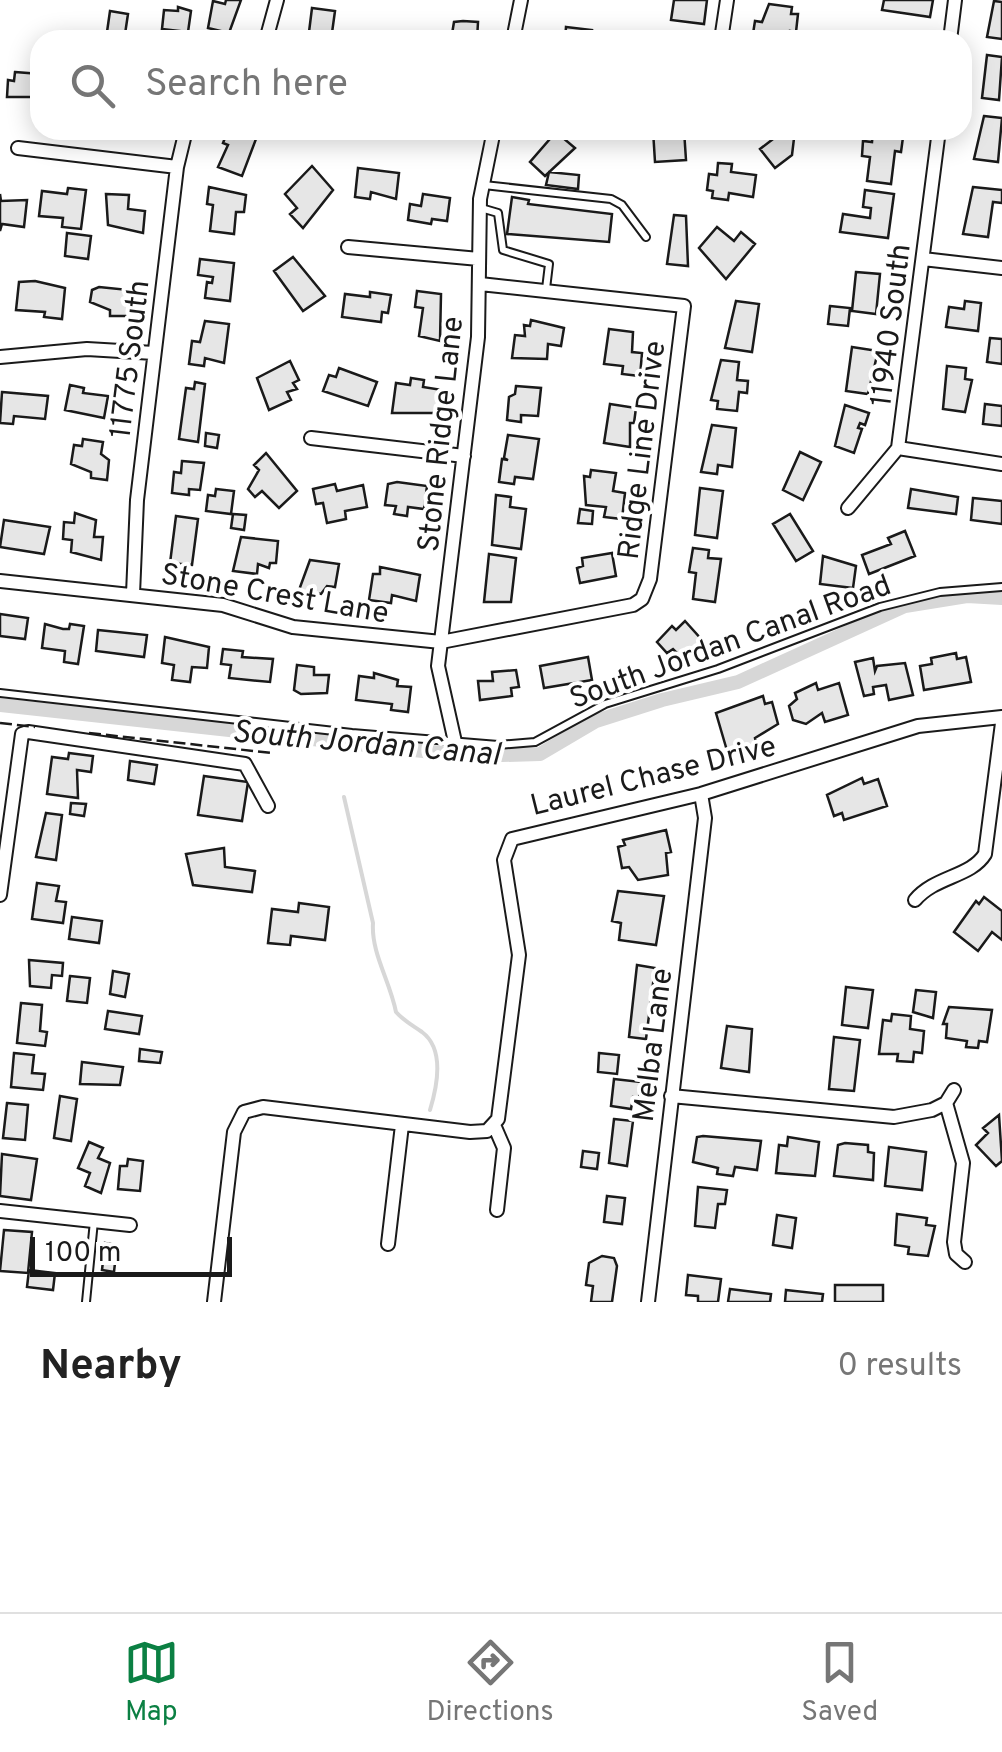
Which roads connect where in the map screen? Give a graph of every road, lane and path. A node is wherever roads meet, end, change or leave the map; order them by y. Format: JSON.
{"nodes":[{"id":1,"x":277,"y":0,"type":"edge"},
{"id":2,"x":522,"y":0,"type":"edge"},
{"id":3,"x":727,"y":0,"type":"edge"},
{"id":4,"x":955,"y":0,"type":"edge"},
{"id":5,"x":269,"y":30,"type":"edge"},
{"id":6,"x":515,"y":30,"type":"edge"},
{"id":7,"x":722,"y":30,"type":"edge"},
{"id":8,"x":951,"y":30,"type":"edge"},
{"id":9,"x":184,"y":140,"type":"edge"},
{"id":10,"x":492,"y":140,"type":"edge"},
{"id":11,"x":938,"y":140,"type":"edge"},
{"id":12,"x":18,"y":148,"type":"dead end"},
{"id":13,"x":177,"y":166,"type":"junction"},
{"id":14,"x":483,"y":185,"type":"junction"},
{"id":15,"x":480,"y":207,"type":"junction"},
{"id":16,"x":646,"y":236,"type":"dead end"},
{"id":17,"x":348,"y":247,"type":"dead end"},
{"id":18,"x":479,"y":259,"type":"junction"},
{"id":19,"x":924,"y":259,"type":"junction"},
{"id":20,"x":1002,"y":268,"type":"edge"},
{"id":21,"x":480,"y":284,"type":"junction"},
{"id":22,"x":546,"y":289,"type":"junction"},
{"id":23,"x":154,"y":353,"type":"junction"},
{"id":24,"x":0,"y":357,"type":"edge"},
{"id":25,"x":311,"y":438,"type":"dead end"},
{"id":26,"x":898,"y":448,"type":"junction"},
{"id":27,"x":464,"y":456,"type":"junction"},
{"id":28,"x":1002,"y":464,"type":"edge"},
{"id":29,"x":848,"y":508,"type":"dead end"},
{"id":30,"x":0,"y":580,"type":"edge"},
{"id":31,"x":1002,"y":587,"type":"edge"},
{"id":32,"x":133,"y":594,"type":"junction"},
{"id":33,"x":642,"y":599,"type":"joint"},
{"id":34,"x":441,"y":642,"type":"junction"},
{"id":35,"x":0,"y":693,"type":"edge"},
{"id":36,"x":1002,"y":720,"type":"edge"},
{"id":37,"x":455,"y":742,"type":"junction"},
{"id":38,"x":6,"y":789,"type":"edge"},
{"id":39,"x":701,"y":794,"type":"junction"},
{"id":40,"x":268,"y":806,"type":"dead end"},
{"id":41,"x":0,"y":895,"type":"edge"},
{"id":42,"x":915,"y":900,"type":"dead end"},
{"id":43,"x":671,"y":1096,"type":"junction"},
{"id":44,"x":402,"y":1125,"type":"junction"},
{"id":45,"x":494,"y":1125,"type":"junction"},
{"id":46,"x":497,"y":1210,"type":"dead end"},
{"id":47,"x":0,"y":1211,"type":"edge"},
{"id":48,"x":94,"y":1221,"type":"junction"},
{"id":49,"x":130,"y":1225,"type":"dead end"},
{"id":50,"x":388,"y":1244,"type":"dead end"},
{"id":51,"x":965,"y":1262,"type":"dead end"},
{"id":52,"x":86,"y":1302,"type":"edge"},
{"id":53,"x":214,"y":1302,"type":"edge"},
{"id":54,"x":648,"y":1302,"type":"edge"}],
"edges":[{"from":1,"to":5,"type":"street"},
{"from":2,"to":6,"type":"street"},
{"from":3,"to":7,"type":"street"},
{"from":4,"to":8,"type":"street"},
{"from":9,"to":13,"type":"street","name":"11775 South"},
{"from":10,"to":14,"type":"street","name":"Stone Ridge Lane"},
{"from":11,"to":19,"type":"street","name":"11940 South"},
{"from":12,"to":13,"type":"street"},
{"from":13,"to":23,"type":"street","name":"11775 South"},
{"from":14,"to":15,"type":"street","name":"Stone Ridge Lane"},
{"from":14,"to":16,"type":"lane"},
{"from":15,"to":18,"type":"street","name":"Stone Ridge Lane"},
{"from":15,"to":22,"type":"lane"},
{"from":17,"to":18,"type":"street"},
{"from":18,"to":21,"type":"street","name":"Stone Ridge Lane"},
{"from":19,"to":20,"type":"street"},
{"from":19,"to":26,"type":"street","name":"11940 South"},
{"from":21,"to":22,"type":"street"},
{"from":21,"to":27,"type":"street","name":"Stone Ridge Lane"},
{"from":22,"to":33,"type":"street","name":"Ridge Line Drive"},
{"from":23,"to":24,"type":"street"},
{"from":23,"to":32,"type":"street","name":"11775 South"},
{"from":25,"to":27,"type":"street"},
{"from":26,"to":28,"type":"street"},
{"from":26,"to":29,"type":"street","name":"11940 South"},
{"from":27,"to":34,"type":"street","name":"Stone Ridge Lane"},
{"from":30,"to":32,"type":"street","name":"Stone Crest Lane"},
{"from":31,"to":37,"type":"lane","name":"South Jordan Canal Road"},
{"from":32,"to":34,"type":"street","name":"Stone Crest Lane"},
{"from":33,"to":34,"type":"street","name":"Stone Crest Lane"},
{"from":34,"to":37,"type":"street","name":"Stone Ridge Lane"},
{"from":35,"to":37,"type":"lane","name":"South Jordan Canal Road"},
{"from":36,"to":39,"type":"street","name":"Laurel Chase Drive"},
{"from":36,"to":42,"type":"street"},
{"from":38,"to":40,"type":"street"},
{"from":38,"to":41,"type":"street"},
{"from":39,"to":43,"type":"street","name":"Melba Lane"},
{"from":39,"to":45,"type":"street","name":"Laurel Chase Drive"},
{"from":43,"to":51,"type":"street"},
{"from":43,"to":54,"type":"street","name":"Melba Lane"},
{"from":44,"to":45,"type":"street"},
{"from":44,"to":50,"type":"street"},
{"from":44,"to":53,"type":"street"},
{"from":45,"to":46,"type":"street"},
{"from":47,"to":48,"type":"street"},
{"from":48,"to":49,"type":"street"},
{"from":48,"to":52,"type":"lane"}]}
